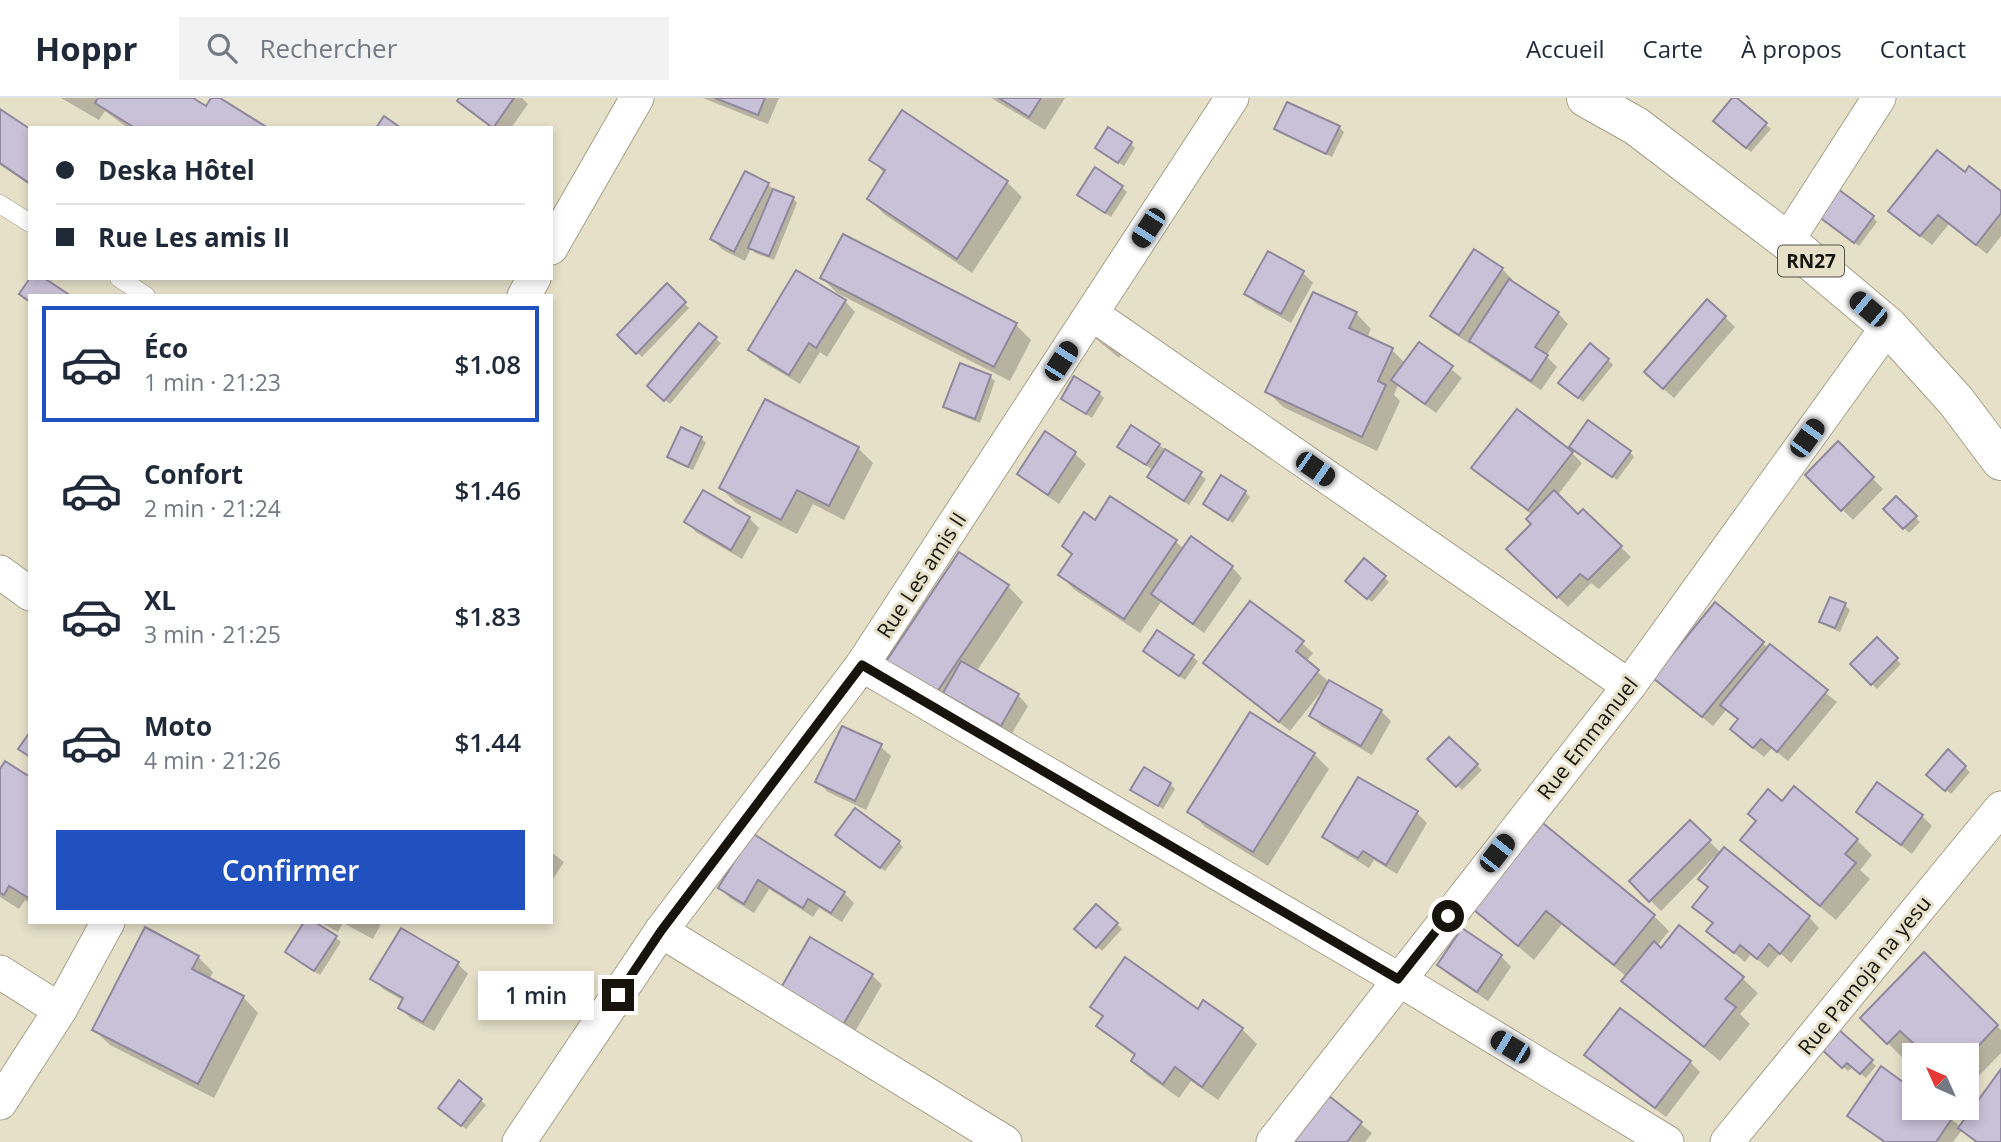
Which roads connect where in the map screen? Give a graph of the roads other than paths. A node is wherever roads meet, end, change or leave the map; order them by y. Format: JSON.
{"nodes":[{"id":1,"x":637,"y":98,"type":"edge"},
{"id":2,"x":1233,"y":98,"type":"edge"},
{"id":3,"x":1586,"y":98,"type":"edge"},
{"id":4,"x":1880,"y":98,"type":"edge"},
{"id":5,"x":0,"y":204,"type":"edge"},
{"id":6,"x":28,"y":222,"type":"edge"},
{"id":7,"x":1787,"y":241,"type":"junction"},
{"id":8,"x":553,"y":245,"type":"edge"},
{"id":9,"x":122,"y":280,"type":"edge"},
{"id":10,"x":143,"y":294,"type":"edge"},
{"id":11,"x":1091,"y":314,"type":"junction"},
{"id":12,"x":1888,"y":326,"type":"junction"},
{"id":13,"x":2001,"y":461,"type":"edge"},
{"id":14,"x":0,"y":572,"type":"edge"},
{"id":15,"x":28,"y":593,"type":"edge"},
{"id":16,"x":862,"y":665,"type":"junction"},
{"id":17,"x":1629,"y":685,"type":"junction"},
{"id":18,"x":2001,"y":808,"type":"edge"},
{"id":19,"x":107,"y":924,"type":"edge"},
{"id":20,"x":661,"y":931,"type":"junction"},
{"id":21,"x":0,"y":972,"type":"edge"},
{"id":22,"x":1398,"y":979,"type":"junction"},
{"id":23,"x":60,"y":1010,"type":"junction"},
{"id":24,"x":0,"y":1103,"type":"edge"},
{"id":25,"x":519,"y":1142,"type":"edge"},
{"id":26,"x":1005,"y":1142,"type":"edge"},
{"id":27,"x":1273,"y":1142,"type":"edge"},
{"id":28,"x":1667,"y":1142,"type":"edge"},
{"id":29,"x":1727,"y":1142,"type":"edge"}],
"edges":[{"from":1,"to":8,"type":"street"},
{"from":2,"to":11,"type":"street","name":"Rue Les amis II"},
{"from":3,"to":7,"type":"main road","number":"RN27"},
{"from":4,"to":7,"type":"street"},
{"from":5,"to":6,"type":"lane"},
{"from":7,"to":12,"type":"main road","number":"RN27"},
{"from":9,"to":10,"type":"lane"},
{"from":11,"to":16,"type":"street","name":"Rue Les amis II"},
{"from":11,"to":17,"type":"street"},
{"from":12,"to":13,"type":"main road","number":"RN27"},
{"from":12,"to":17,"type":"street","name":"Rue Emmanuel"},
{"from":14,"to":15,"type":"street"},
{"from":16,"to":20,"type":"street","name":"Rue Les amis II"},
{"from":16,"to":22,"type":"street"},
{"from":17,"to":22,"type":"street","name":"Rue Emmanuel"},
{"from":18,"to":29,"type":"street","name":"Rue Pamoja na yesu"},
{"from":19,"to":23,"type":"street"},
{"from":20,"to":25,"type":"street","name":"Rue Les amis II"},
{"from":20,"to":26,"type":"street"},
{"from":21,"to":23,"type":"street"},
{"from":22,"to":27,"type":"street","name":"Rue Emmanuel"},
{"from":22,"to":28,"type":"street"},
{"from":23,"to":24,"type":"street"}]}
